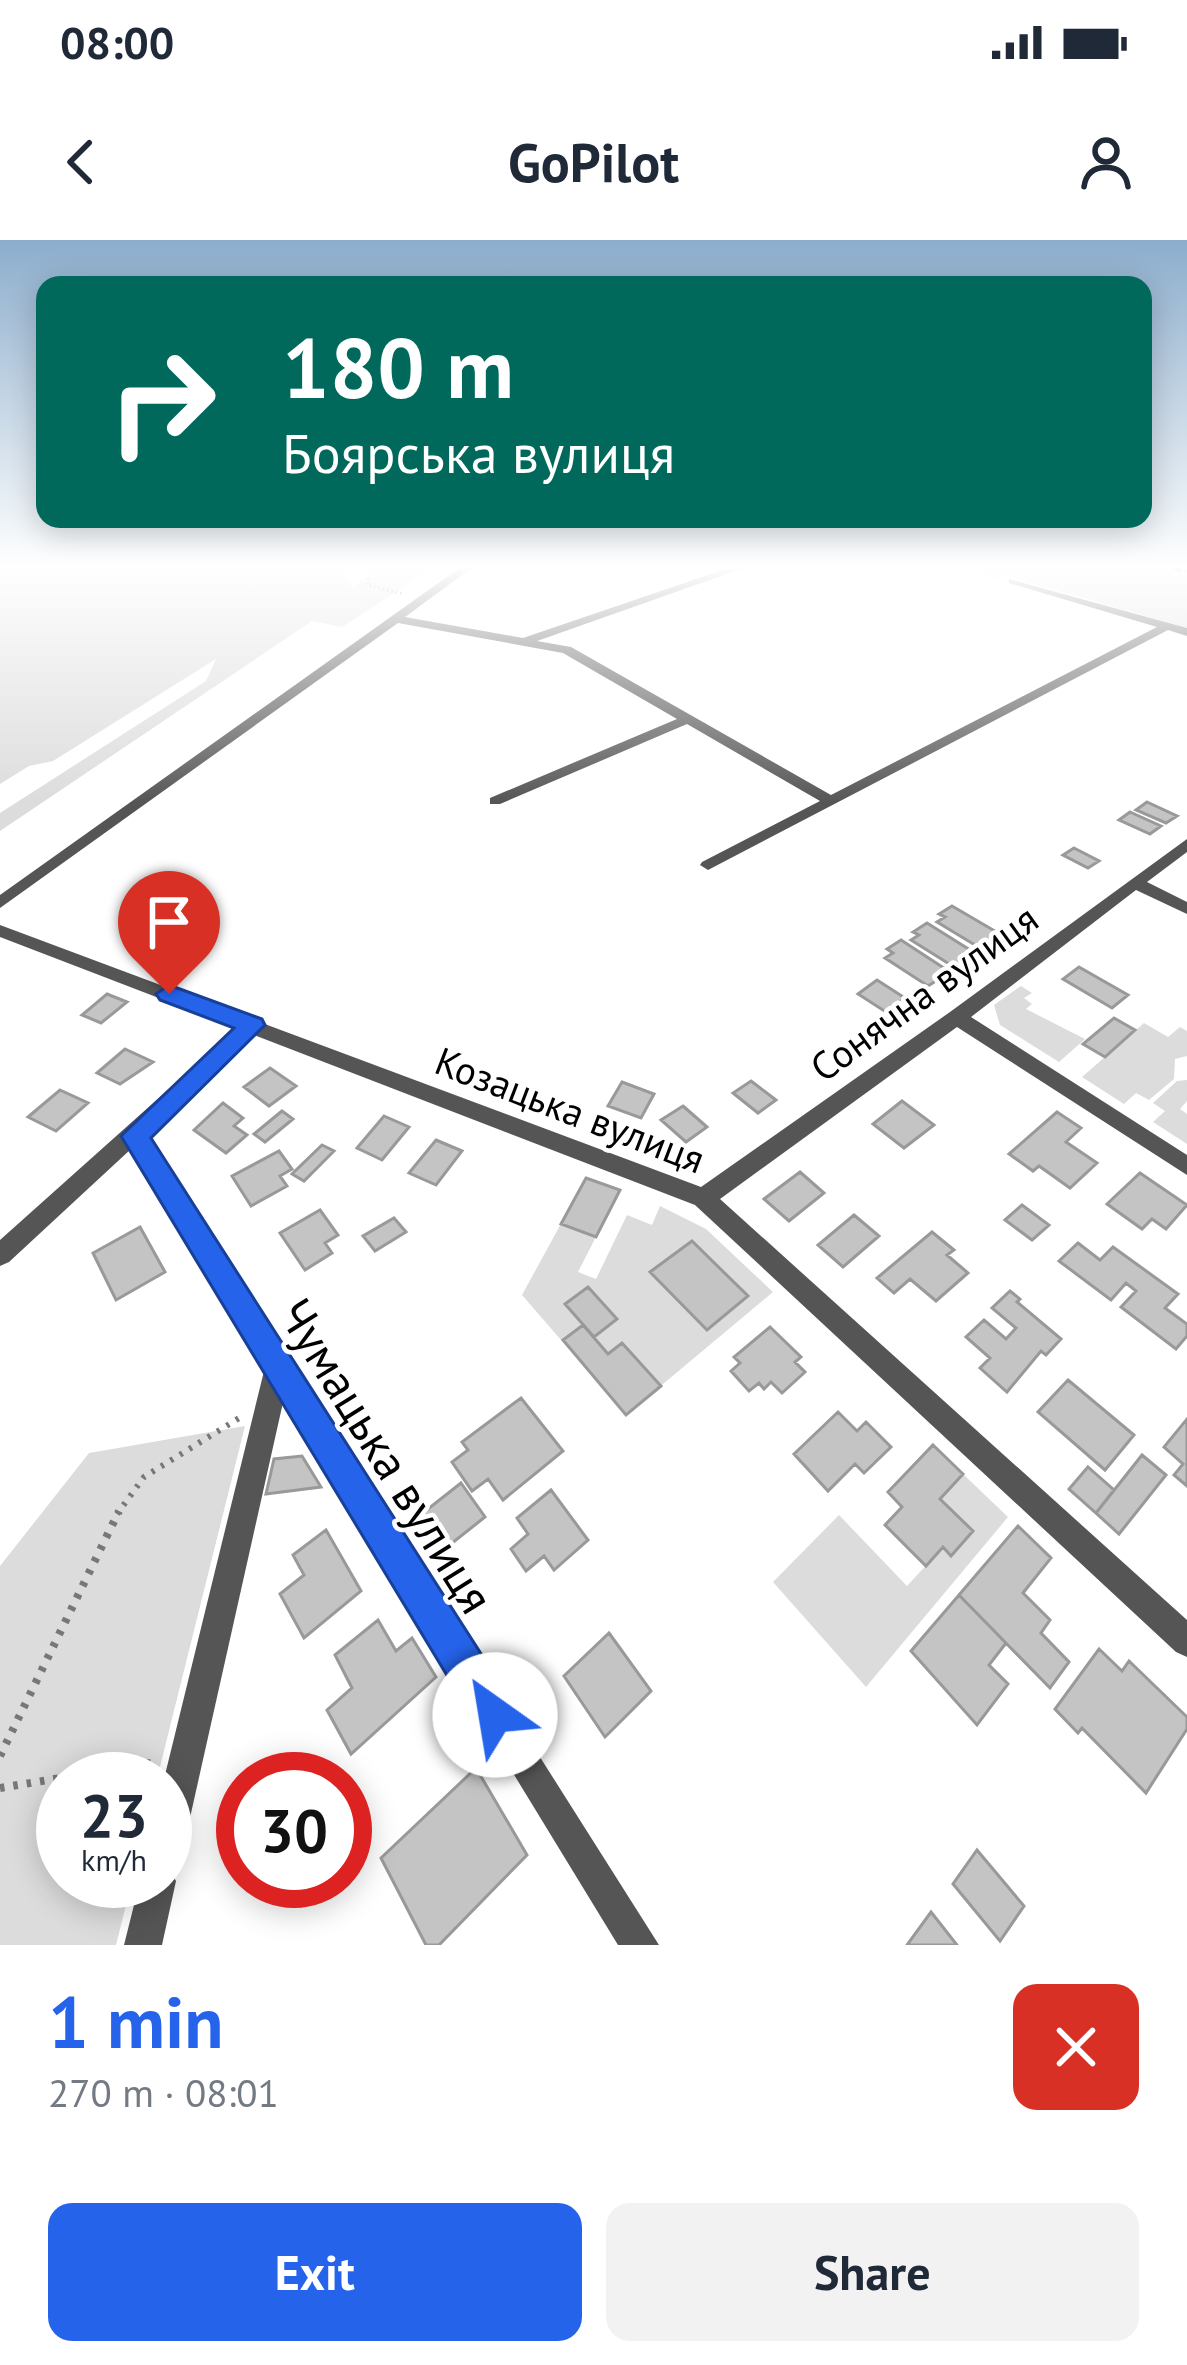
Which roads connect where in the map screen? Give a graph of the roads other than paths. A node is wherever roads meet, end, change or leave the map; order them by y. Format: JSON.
{"nodes":[{"id":1,"x":361,"y":644,"type":"edge"},
{"id":2,"x":542,"y":644,"type":"edge"},
{"id":3,"x":1133,"y":644,"type":"edge"},
{"id":4,"x":686,"y":720,"type":"junction"},
{"id":5,"x":829,"y":800,"type":"junction"},
{"id":6,"x":495,"y":801,"type":"dead end"},
{"id":7,"x":1187,"y":844,"type":"edge"},
{"id":8,"x":708,"y":865,"type":"dead end"},
{"id":9,"x":1137,"y":884,"type":"junction"},
{"id":10,"x":0,"y":903,"type":"edge"},
{"id":11,"x":1187,"y":909,"type":"edge"},
{"id":12,"x":0,"y":931,"type":"edge"},
{"id":13,"x":957,"y":1017,"type":"junction"},
{"id":14,"x":253,"y":1025,"type":"junction"},
{"id":15,"x":135,"y":1136,"type":"junction"},
{"id":16,"x":1187,"y":1166,"type":"edge"},
{"id":17,"x":703,"y":1198,"type":"junction"},
{"id":18,"x":0,"y":1255,"type":"edge"},
{"id":19,"x":274,"y":1384,"type":"junction"},
{"id":20,"x":1187,"y":1641,"type":"edge"},
{"id":21,"x":187,"y":1752,"type":"edge"},
{"id":22,"x":152,"y":1908,"type":"edge"},
{"id":23,"x":143,"y":1945,"type":"edge"},
{"id":24,"x":640,"y":1945,"type":"edge"}],
"edges":[{"from":1,"to":10,"type":"street"},
{"from":2,"to":4,"type":"street"},
{"from":3,"to":5,"type":"street"},
{"from":4,"to":5,"type":"street"},
{"from":4,"to":6,"type":"street"},
{"from":5,"to":8,"type":"street"},
{"from":7,"to":9,"type":"street","name":"Сонячна вулиця"},
{"from":9,"to":11,"type":"street"},
{"from":9,"to":13,"type":"street","name":"Сонячна вулиця"},
{"from":12,"to":14,"type":"street","name":"Козацька вулиця"},
{"from":13,"to":16,"type":"street"},
{"from":13,"to":17,"type":"street","name":"Сонячна вулиця"},
{"from":14,"to":15,"type":"street"},
{"from":14,"to":17,"type":"street","name":"Козацька вулиця"},
{"from":15,"to":18,"type":"street"},
{"from":15,"to":19,"type":"street","name":"Чумацька вулиця"},
{"from":17,"to":20,"type":"street","name":"Козацька вулиця"},
{"from":19,"to":21,"type":"street"},
{"from":19,"to":24,"type":"street","name":"Чумацька вулиця"},
{"from":22,"to":23,"type":"street"}]}
